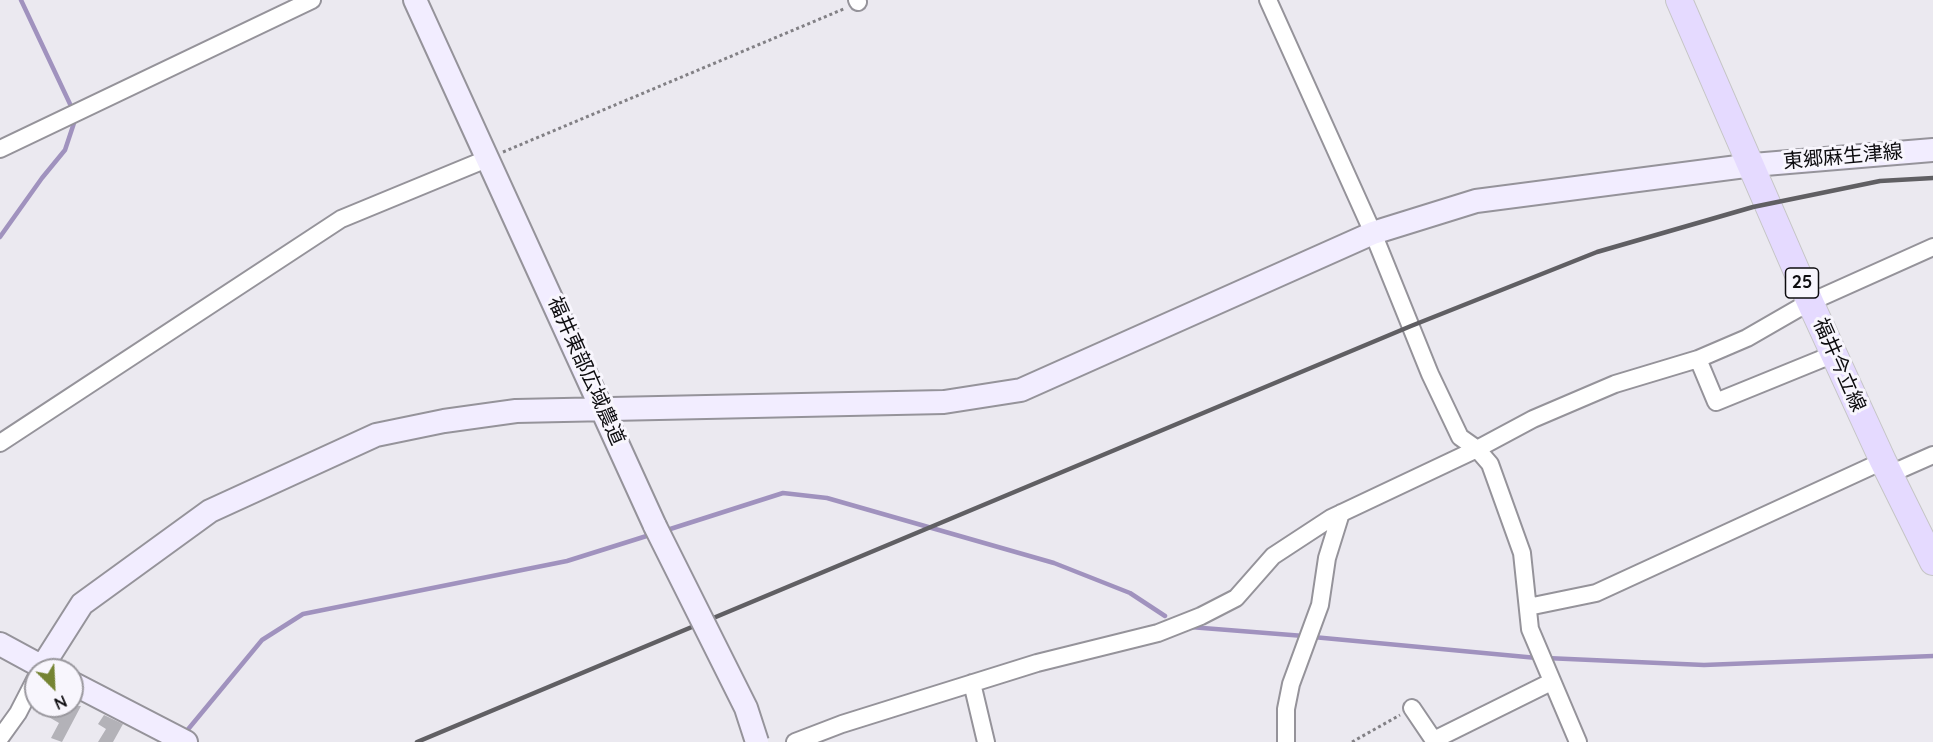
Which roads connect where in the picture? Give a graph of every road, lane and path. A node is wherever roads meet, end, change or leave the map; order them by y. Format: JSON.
{"nodes":[{"id":1,"x":312,"y":0,"type":"edge"},
{"id":2,"x":415,"y":0,"type":"edge"},
{"id":3,"x":1268,"y":0,"type":"edge"},
{"id":4,"x":1679,"y":0,"type":"edge"},
{"id":5,"x":858,"y":1,"type":"edge"},
{"id":6,"x":0,"y":149,"type":"edge"},
{"id":7,"x":1933,"y":150,"type":"edge"},
{"id":8,"x":489,"y":158,"type":"junction"},
{"id":9,"x":1753,"y":165,"type":"junction"},
{"id":10,"x":1373,"y":232,"type":"junction"},
{"id":11,"x":1933,"y":247,"type":"edge"},
{"id":12,"x":1810,"y":302,"type":"junction"},
{"id":13,"x":1834,"y":354,"type":"junction"},
{"id":14,"x":1698,"y":358,"type":"junction"},
{"id":15,"x":603,"y":410,"type":"junction"},
{"id":16,"x":0,"y":444,"type":"edge"},
{"id":17,"x":1477,"y":449,"type":"junction"},
{"id":18,"x":1933,"y":455,"type":"edge"},
{"id":19,"x":1886,"y":468,"type":"junction"},
{"id":20,"x":1341,"y":513,"type":"junction"},
{"id":21,"x":1933,"y":562,"type":"edge"},
{"id":22,"x":1528,"y":607,"type":"junction"},
{"id":23,"x":0,"y":644,"type":"edge"},
{"id":24,"x":49,"y":658,"type":"edge"},
{"id":25,"x":24,"y":660,"type":"edge"},
{"id":26,"x":1551,"y":682,"type":"junction"},
{"id":27,"x":972,"y":683,"type":"junction"},
{"id":28,"x":84,"y":689,"type":"edge"},
{"id":29,"x":24,"y":702,"type":"edge"},
{"id":30,"x":1412,"y":708,"type":"joint"},
{"id":31,"x":0,"y":738,"type":"edge"},
{"id":32,"x":1435,"y":741,"type":"edge"},
{"id":33,"x":186,"y":742,"type":"edge"},
{"id":34,"x":757,"y":742,"type":"edge"},
{"id":35,"x":795,"y":742,"type":"edge"},
{"id":36,"x":986,"y":742,"type":"edge"},
{"id":37,"x":1286,"y":742,"type":"edge"},
{"id":38,"x":1352,"y":742,"type":"edge"},
{"id":39,"x":1578,"y":742,"type":"edge"}],
"edges":[{"from":1,"to":6,"type":"street"},
{"from":2,"to":8,"type":"street","name":"福井東部広域農道"},
{"from":3,"to":10,"type":"street"},
{"from":4,"to":9,"type":"main road","name":"福井今立線","number":"25"},
{"from":5,"to":8,"type":"path"},
{"from":7,"to":9,"type":"street","name":"東郷麻生津線"},
{"from":8,"to":15,"type":"street","name":"福井東部広域農道"},
{"from":8,"to":16,"type":"street"},
{"from":9,"to":10,"type":"street","name":"東郷麻生津線"},
{"from":9,"to":12,"type":"main road","name":"福井今立線","number":"25"},
{"from":10,"to":15,"type":"street","name":"東郷麻生津線"},
{"from":10,"to":17,"type":"street"},
{"from":11,"to":12,"type":"street"},
{"from":12,"to":13,"type":"main road","name":"福井今立線","number":"25"},
{"from":12,"to":14,"type":"street"},
{"from":13,"to":14,"type":"street"},
{"from":13,"to":19,"type":"main road","name":"福井今立線","number":"25"},
{"from":14,"to":17,"type":"street"},
{"from":15,"to":24,"type":"street","name":"東郷麻生津線"},
{"from":15,"to":34,"type":"street","name":"福井東部広域農道","bridge":true},
{"from":17,"to":20,"type":"street"},
{"from":17,"to":22,"type":"street"},
{"from":18,"to":19,"type":"street"},
{"from":19,"to":21,"type":"main road","name":"福井今立線","number":"25"},
{"from":19,"to":22,"type":"street"},
{"from":20,"to":27,"type":"street"},
{"from":20,"to":37,"type":"street"},
{"from":22,"to":26,"type":"street"},
{"from":23,"to":25,"type":"street"},
{"from":26,"to":32,"type":"street"},
{"from":26,"to":39,"type":"street"},
{"from":27,"to":35,"type":"street"},
{"from":27,"to":36,"type":"street"},
{"from":28,"to":33,"type":"street"},
{"from":29,"to":31,"type":"street"},
{"from":30,"to":32,"type":"street"},
{"from":30,"to":38,"type":"path"}]}
